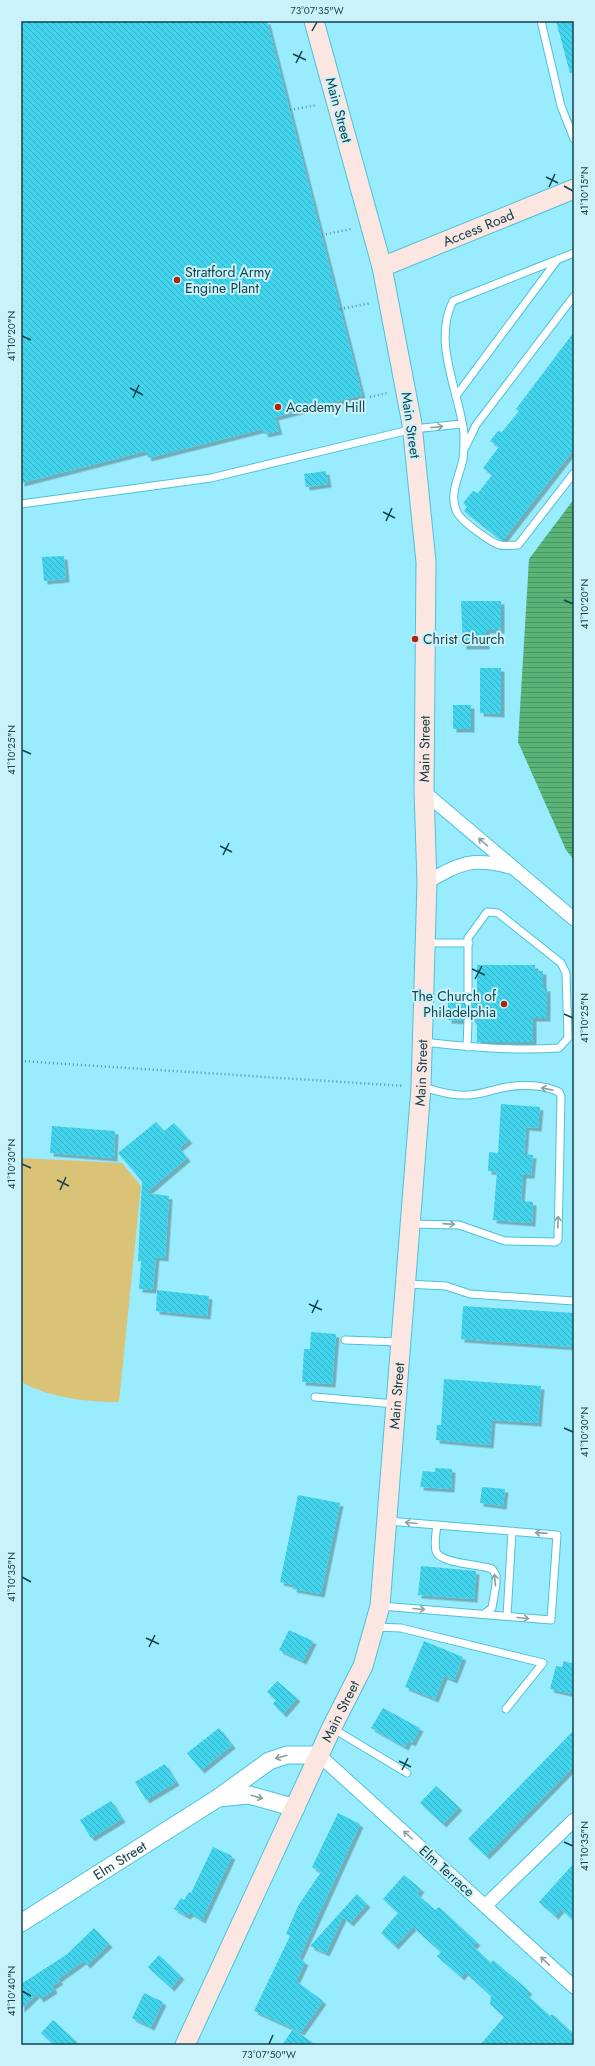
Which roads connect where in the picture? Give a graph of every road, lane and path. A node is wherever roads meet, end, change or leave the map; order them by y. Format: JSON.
{"nodes":[{"id":1,"x":314,"y":21,"type":"edge"},
{"id":2,"x":541,"y":21,"type":"edge"},
{"id":3,"x":317,"y":105,"type":"dead end"},
{"id":4,"x":290,"y":110,"type":"dead end"},
{"id":5,"x":572,"y":130,"type":"edge"},
{"id":6,"x":574,"y":139,"type":"edge"},
{"id":7,"x":574,"y":189,"type":"edge"},
{"id":8,"x":351,"y":229,"type":"dead end"},
{"id":9,"x":322,"y":235,"type":"dead end"},
{"id":10,"x":574,"y":253,"type":"edge"},
{"id":11,"x":558,"y":259,"type":"junction"},
{"id":12,"x":382,"y":267,"type":"junction"},
{"id":13,"x":574,"y":296,"type":"edge"},
{"id":14,"x":372,"y":302,"type":"dead end"},
{"id":15,"x":340,"y":309,"type":"dead end"},
{"id":16,"x":387,"y":393,"type":"dead end"},
{"id":17,"x":456,"y":396,"type":"junction"},
{"id":18,"x":370,"y":397,"type":"dead end"},
{"id":19,"x":462,"y":424,"type":"junction"},
{"id":20,"x":413,"y":429,"type":"junction"},
{"id":21,"x":463,"y":452,"type":"junction"},
{"id":22,"x":574,"y":473,"type":"edge"},
{"id":23,"x":21,"y":504,"type":"edge"},
{"id":24,"x":424,"y":792,"type":"junction"},
{"id":25,"x":512,"y":867,"type":"junction"},
{"id":26,"x":427,"y":882,"type":"junction"},
{"id":27,"x":574,"y":919,"type":"edge"},
{"id":28,"x":425,"y":943,"type":"junction"},
{"id":29,"x":469,"y":943,"type":"junction"},
{"id":30,"x":468,"y":1001,"type":"dead end"},
{"id":31,"x":468,"y":1021,"type":"dead end"},
{"id":32,"x":422,"y":1042,"type":"junction"},
{"id":33,"x":467,"y":1047,"type":"junction"},
{"id":34,"x":21,"y":1061,"type":"edge"},
{"id":35,"x":421,"y":1087,"type":"junction"},
{"id":36,"x":410,"y":1224,"type":"junction"},
{"id":37,"x":406,"y":1284,"type":"junction"},
{"id":38,"x":574,"y":1301,"type":"edge"},
{"id":39,"x":345,"y":1340,"type":"dead end"},
{"id":40,"x":401,"y":1342,"type":"junction"},
{"id":41,"x":315,"y":1397,"type":"dead end"},
{"id":42,"x":395,"y":1404,"type":"junction"},
{"id":43,"x":386,"y":1521,"type":"junction"},
{"id":44,"x":437,"y":1526,"type":"junction"},
{"id":45,"x":512,"y":1531,"type":"junction"},
{"id":46,"x":380,"y":1606,"type":"junction"},
{"id":47,"x":484,"y":1614,"type":"junction"},
{"id":48,"x":507,"y":1616,"type":"junction"},
{"id":49,"x":375,"y":1627,"type":"junction"},
{"id":50,"x":506,"y":1709,"type":"dead end"},
{"id":51,"x":332,"y":1728,"type":"junction"},
{"id":52,"x":319,"y":1755,"type":"junction"},
{"id":53,"x":407,"y":1773,"type":"dead end"},
{"id":54,"x":218,"y":1798,"type":"junction"},
{"id":55,"x":296,"y":1808,"type":"junction"},
{"id":56,"x":574,"y":1820,"type":"edge"},
{"id":57,"x":485,"y":1906,"type":"junction"},
{"id":58,"x":21,"y":1923,"type":"edge"},
{"id":59,"x":574,"y":1987,"type":"edge"},
{"id":60,"x":185,"y":2045,"type":"edge"}],
"edges":[{"from":1,"to":12,"type":"main road","name":"Main Street"},
{"from":2,"to":5,"type":"lane"},
{"from":3,"to":4,"type":"path"},
{"from":5,"to":6,"type":"lane"},
{"from":7,"to":12,"type":"main road","name":"Access Road"},
{"from":8,"to":9,"type":"path"},
{"from":10,"to":11,"type":"lane"},
{"from":11,"to":17,"type":"lane"},
{"from":11,"to":17,"type":"lane"},
{"from":12,"to":20,"type":"main road","name":"Main Street"},
{"from":13,"to":21,"type":"lane"},
{"from":14,"to":15,"type":"path"},
{"from":16,"to":18,"type":"path"},
{"from":17,"to":19,"type":"lane"},
{"from":20,"to":19,"type":"lane","one_way":true},
{"from":19,"to":21,"type":"lane"},
{"from":20,"to":23,"type":"lane"},
{"from":20,"to":24,"type":"main road","name":"Main Street"},
{"from":21,"to":22,"type":"lane"},
{"from":25,"to":24,"type":"street","one_way":true},
{"from":24,"to":26,"type":"main road","name":"Main Street"},
{"from":25,"to":26,"type":"street"},
{"from":25,"to":27,"type":"street"},
{"from":26,"to":28,"type":"main road","name":"Main Street"},
{"from":28,"to":29,"type":"lane"},
{"from":28,"to":32,"type":"main road","name":"Main Street"},
{"from":29,"to":30,"type":"lane"},
{"from":29,"to":33,"type":"lane"},
{"from":31,"to":33,"type":"lane"},
{"from":32,"to":33,"type":"lane"},
{"from":32,"to":35,"type":"main road","name":"Main Street"},
{"from":34,"to":35,"type":"path"},
{"from":35,"to":36,"type":"main road","name":"Main Street"},
{"from":36,"to":35,"type":"lane","one_way":true},
{"from":36,"to":37,"type":"main road","name":"Main Street"},
{"from":37,"to":38,"type":"lane"},
{"from":37,"to":40,"type":"main road","name":"Main Street"},
{"from":39,"to":40,"type":"lane"},
{"from":40,"to":42,"type":"main road","name":"Main Street"},
{"from":41,"to":42,"type":"lane"},
{"from":42,"to":43,"type":"main road","name":"Main Street"},
{"from":44,"to":43,"type":"lane","one_way":true},
{"from":43,"to":46,"type":"main road","name":"Main Street"},
{"from":44,"to":45,"type":"lane"},
{"from":47,"to":44,"type":"lane","one_way":true},
{"from":45,"to":48,"type":"lane"},
{"from":48,"to":45,"type":"lane","one_way":true},
{"from":46,"to":47,"type":"lane","one_way":true},
{"from":46,"to":49,"type":"main road","name":"Main Street"},
{"from":47,"to":48,"type":"lane"},
{"from":49,"to":50,"type":"lane"},
{"from":49,"to":51,"type":"main road","name":"Main Street"},
{"from":51,"to":52,"type":"main road","name":"Main Street"},
{"from":51,"to":53,"type":"lane"},
{"from":52,"to":54,"type":"street","name":"Elm Street","one_way":true},
{"from":52,"to":55,"type":"main road","name":"Main Street"},
{"from":57,"to":52,"type":"street","name":"Elm Terrace","one_way":true},
{"from":54,"to":55,"type":"street","name":"Elm Street","one_way":true},
{"from":54,"to":58,"type":"street","name":"Elm Street"},
{"from":55,"to":60,"type":"main road","name":"Main Street"},
{"from":56,"to":57,"type":"street"},
{"from":59,"to":57,"type":"street","name":"Elm Terrace","one_way":true}]}
